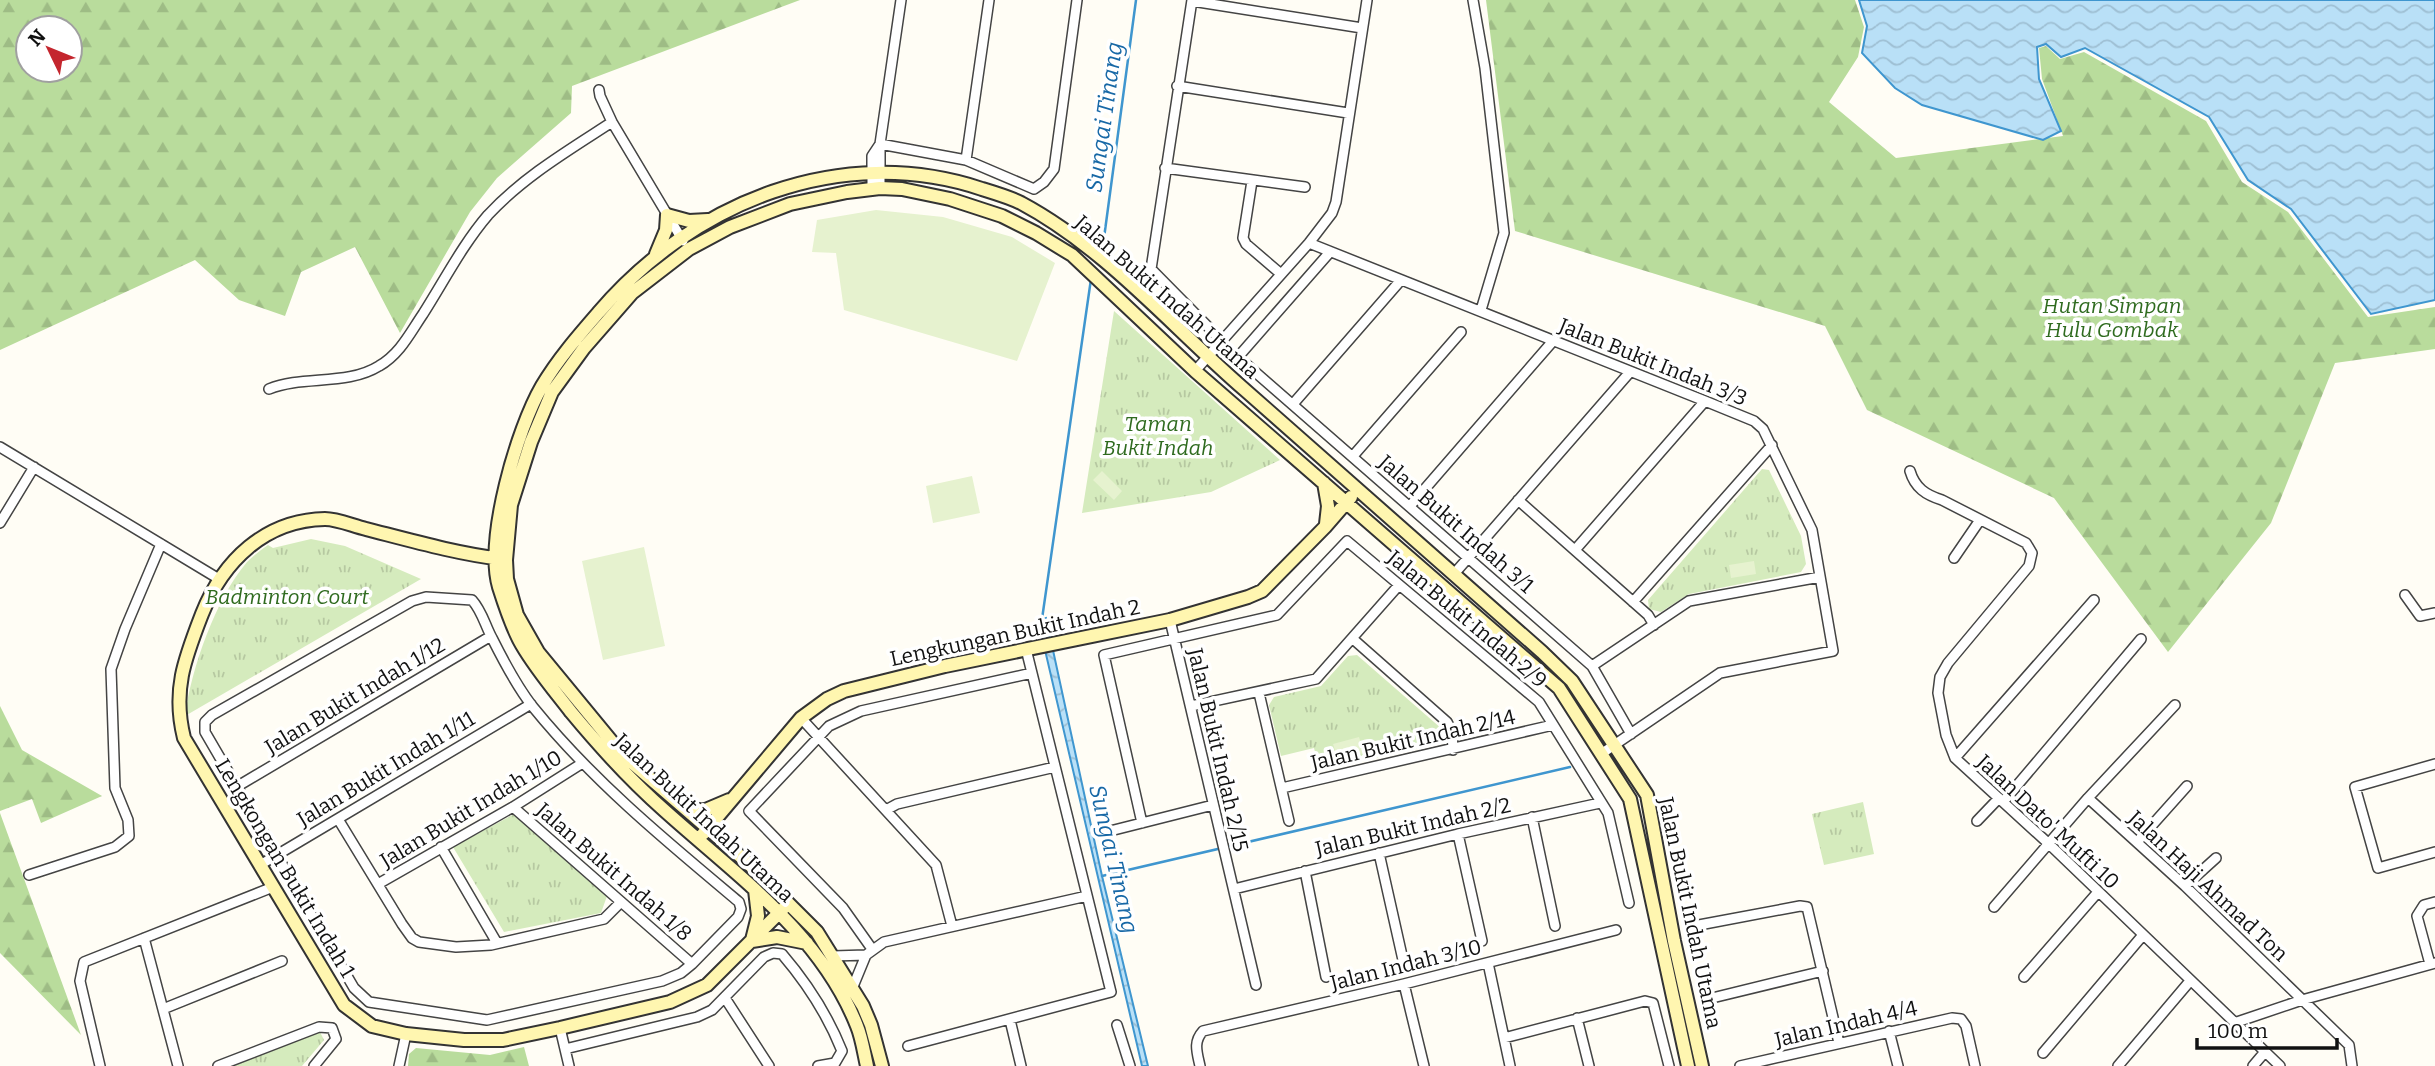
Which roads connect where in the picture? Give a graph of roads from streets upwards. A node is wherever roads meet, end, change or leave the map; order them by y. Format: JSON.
{"nodes":[{"id":1,"x":901,"y":0,"type":"edge"},
{"id":2,"x":989,"y":0,"type":"edge"},
{"id":3,"x":1077,"y":0,"type":"edge"},
{"id":4,"x":1367,"y":0,"type":"edge"},
{"id":5,"x":1473,"y":0,"type":"edge"},
{"id":6,"x":1192,"y":1,"type":"edge"},
{"id":7,"x":1362,"y":28,"type":"junction"},
{"id":8,"x":1177,"y":86,"type":"junction"},
{"id":9,"x":599,"y":90,"type":"dead end"},
{"id":10,"x":1348,"y":113,"type":"junction"},
{"id":11,"x":612,"y":122,"type":"junction"},
{"id":12,"x":880,"y":144,"type":"junction"},
{"id":13,"x":967,"y":160,"type":"junction"},
{"id":14,"x":1165,"y":168,"type":"junction"},
{"id":15,"x":876,"y":172,"type":"junction"},
{"id":16,"x":1252,"y":181,"type":"junction"},
{"id":17,"x":1305,"y":187,"type":"dead end"},
{"id":18,"x":876,"y":188,"type":"junction"},
{"id":19,"x":667,"y":215,"type":"junction"},
{"id":20,"x":710,"y":219,"type":"junction"},
{"id":21,"x":681,"y":237,"type":"junction"},
{"id":22,"x":1309,"y":243,"type":"junction"},
{"id":23,"x":688,"y":249,"type":"junction"},
{"id":24,"x":1330,"y":251,"type":"junction"},
{"id":25,"x":654,"y":257,"type":"junction"},
{"id":26,"x":1281,"y":274,"type":"junction"},
{"id":27,"x":1401,"y":280,"type":"junction"},
{"id":28,"x":1481,"y":310,"type":"junction"},
{"id":29,"x":1461,"y":332,"type":"dead end"},
{"id":30,"x":1222,"y":341,"type":"junction"},
{"id":31,"x":1553,"y":341,"type":"junction"},
{"id":32,"x":1207,"y":357,"type":"junction"},
{"id":33,"x":1195,"y":371,"type":"junction"},
{"id":34,"x":1630,"y":372,"type":"junction"},
{"id":35,"x":270,"y":389,"type":"dead end"},
{"id":36,"x":1705,"y":401,"type":"junction"},
{"id":37,"x":1293,"y":404,"type":"junction"},
{"id":38,"x":1772,"y":446,"type":"junction"},
{"id":39,"x":0,"y":447,"type":"edge"},
{"id":40,"x":1353,"y":456,"type":"junction"},
{"id":41,"x":34,"y":467,"type":"junction"},
{"id":42,"x":1910,"y":471,"type":"dead end"},
{"id":43,"x":1324,"y":483,"type":"junction"},
{"id":44,"x":1357,"y":489,"type":"junction"},
{"id":45,"x":1518,"y":500,"type":"junction"},
{"id":46,"x":1346,"y":502,"type":"junction"},
{"id":47,"x":1410,"y":506,"type":"junction"},
{"id":48,"x":1367,"y":520,"type":"junction"},
{"id":49,"x":1980,"y":520,"type":"junction"},
{"id":50,"x":0,"y":523,"type":"edge"},
{"id":51,"x":1325,"y":527,"type":"junction"},
{"id":52,"x":161,"y":544,"type":"junction"},
{"id":53,"x":1575,"y":550,"type":"junction"},
{"id":54,"x":1468,"y":557,"type":"junction"},
{"id":55,"x":1954,"y":558,"type":"dead end"},
{"id":56,"x":500,"y":559,"type":"junction"},
{"id":57,"x":1454,"y":574,"type":"junction"},
{"id":58,"x":1820,"y":577,"type":"junction"},
{"id":59,"x":219,"y":579,"type":"junction"},
{"id":60,"x":1399,"y":585,"type":"junction"},
{"id":61,"x":2406,"y":595,"type":"dead end"},
{"id":62,"x":2094,"y":600,"type":"dead end"},
{"id":63,"x":1633,"y":602,"type":"junction"},
{"id":64,"x":2435,"y":613,"type":"edge"},
{"id":65,"x":1170,"y":620,"type":"junction"},
{"id":66,"x":1654,"y":625,"type":"junction"},
{"id":67,"x":491,"y":636,"type":"junction"},
{"id":68,"x":1174,"y":639,"type":"junction"},
{"id":69,"x":1353,"y":639,"type":"junction"},
{"id":70,"x":2141,"y":639,"type":"dead end"},
{"id":71,"x":1026,"y":649,"type":"junction"},
{"id":72,"x":1592,"y":666,"type":"junction"},
{"id":73,"x":1032,"y":673,"type":"junction"},
{"id":74,"x":1259,"y":693,"type":"junction"},
{"id":75,"x":531,"y":704,"type":"junction"},
{"id":76,"x":2175,"y":705,"type":"dead end"},
{"id":77,"x":1191,"y":706,"type":"junction"},
{"id":78,"x":801,"y":718,"type":"junction"},
{"id":79,"x":1553,"y":725,"type":"junction"},
{"id":80,"x":1631,"y":734,"type":"junction"},
{"id":81,"x":818,"y":737,"type":"junction"},
{"id":82,"x":1614,"y":745,"type":"junction"},
{"id":83,"x":1453,"y":750,"type":"junction"},
{"id":84,"x":1601,"y":754,"type":"junction"},
{"id":85,"x":1955,"y":758,"type":"junction"},
{"id":86,"x":581,"y":764,"type":"junction"},
{"id":87,"x":2435,"y":764,"type":"edge"},
{"id":88,"x":1055,"y":767,"type":"junction"},
{"id":89,"x":238,"y":786,"type":"junction"},
{"id":90,"x":2187,"y":786,"type":"dead end"},
{"id":91,"x":1282,"y":788,"type":"junction"},
{"id":92,"x":734,"y":797,"type":"junction"},
{"id":93,"x":2088,"y":799,"type":"junction"},
{"id":94,"x":2001,"y":800,"type":"junction"},
{"id":95,"x":1600,"y":803,"type":"junction"},
{"id":96,"x":681,"y":804,"type":"junction"},
{"id":97,"x":1213,"y":804,"type":"junction"},
{"id":98,"x":513,"y":807,"type":"junction"},
{"id":99,"x":886,"y":810,"type":"junction"},
{"id":100,"x":1532,"y":817,"type":"junction"},
{"id":101,"x":338,"y":819,"type":"junction"},
{"id":102,"x":1289,"y":821,"type":"dead end"},
{"id":103,"x":1977,"y":821,"type":"dead end"},
{"id":104,"x":1142,"y":823,"type":"junction"},
{"id":105,"x":708,"y":828,"type":"junction"},
{"id":106,"x":1110,"y":831,"type":"dead end"},
{"id":107,"x":1458,"y":834,"type":"junction"},
{"id":108,"x":698,"y":839,"type":"junction"},
{"id":109,"x":724,"y":842,"type":"junction"},
{"id":110,"x":2137,"y":842,"type":"junction"},
{"id":111,"x":2049,"y":844,"type":"junction"},
{"id":112,"x":441,"y":847,"type":"junction"},
{"id":113,"x":2435,"y":852,"type":"edge"},
{"id":114,"x":1379,"y":853,"type":"junction"},
{"id":115,"x":276,"y":854,"type":"junction"},
{"id":116,"x":2216,"y":858,"type":"dead end"},
{"id":117,"x":260,"y":864,"type":"junction"},
{"id":118,"x":1305,"y":871,"type":"junction"},
{"id":119,"x":29,"y":875,"type":"dead end"},
{"id":120,"x":378,"y":884,"type":"junction"},
{"id":121,"x":2185,"y":886,"type":"junction"},
{"id":122,"x":273,"y":887,"type":"junction"},
{"id":123,"x":1234,"y":889,"type":"junction"},
{"id":124,"x":755,"y":890,"type":"junction"},
{"id":125,"x":2098,"y":892,"type":"junction"},
{"id":126,"x":1087,"y":896,"type":"junction"},
{"id":127,"x":621,"y":902,"type":"junction"},
{"id":128,"x":789,"y":902,"type":"junction"},
{"id":129,"x":2435,"y":902,"type":"edge"},
{"id":130,"x":1629,"y":903,"type":"dead end"},
{"id":131,"x":1994,"y":907,"type":"dead end"},
{"id":132,"x":778,"y":914,"type":"junction"},
{"id":133,"x":1699,"y":925,"type":"dead end"},
{"id":134,"x":952,"y":926,"type":"junction"},
{"id":135,"x":1555,"y":926,"type":"dead end"},
{"id":136,"x":1616,"y":930,"type":"dead end"},
{"id":137,"x":2143,"y":935,"type":"junction"},
{"id":138,"x":144,"y":939,"type":"junction"},
{"id":139,"x":752,"y":941,"type":"junction"},
{"id":140,"x":1482,"y":941,"type":"dead end"},
{"id":141,"x":498,"y":943,"type":"junction"},
{"id":142,"x":807,"y":944,"type":"junction"},
{"id":143,"x":869,"y":952,"type":"junction"},
{"id":144,"x":833,"y":956,"type":"junction"},
{"id":145,"x":1403,"y":960,"type":"dead end"},
{"id":146,"x":282,"y":961,"type":"dead end"},
{"id":147,"x":1488,"y":963,"type":"junction"},
{"id":148,"x":2432,"y":963,"type":"edge"},
{"id":149,"x":692,"y":964,"type":"junction"},
{"id":150,"x":1823,"y":971,"type":"junction"},
{"id":151,"x":2024,"y":976,"type":"dead end"},
{"id":152,"x":1326,"y":977,"type":"dead end"},
{"id":153,"x":2190,"y":981,"type":"junction"},
{"id":154,"x":1404,"y":984,"type":"junction"},
{"id":155,"x":1256,"y":985,"type":"dead end"},
{"id":156,"x":852,"y":989,"type":"junction"},
{"id":157,"x":725,"y":998,"type":"junction"},
{"id":158,"x":1708,"y":999,"type":"dead end"},
{"id":159,"x":2302,"y":1000,"type":"junction"},
{"id":160,"x":163,"y":1009,"type":"junction"},
{"id":161,"x":1577,"y":1018,"type":"junction"},
{"id":162,"x":1010,"y":1020,"type":"junction"},
{"id":163,"x":2234,"y":1023,"type":"junction"},
{"id":164,"x":1117,"y":1025,"type":"dead end"},
{"id":165,"x":560,"y":1028,"type":"junction"},
{"id":166,"x":1889,"y":1031,"type":"junction"},
{"id":167,"x":406,"y":1034,"type":"junction"},
{"id":168,"x":1504,"y":1038,"type":"junction"},
{"id":169,"x":1839,"y":1043,"type":"junction"},
{"id":170,"x":908,"y":1046,"type":"dead end"},
{"id":171,"x":565,"y":1049,"type":"junction"},
{"id":172,"x":2043,"y":1053,"type":"dead end"},
{"id":173,"x":2264,"y":1053,"type":"junction"},
{"id":174,"x":100,"y":1066,"type":"edge"},
{"id":175,"x":177,"y":1066,"type":"edge"},
{"id":176,"x":218,"y":1066,"type":"edge"},
{"id":177,"x":314,"y":1066,"type":"edge"},
{"id":178,"x":399,"y":1066,"type":"edge"},
{"id":179,"x":569,"y":1066,"type":"edge"},
{"id":180,"x":769,"y":1066,"type":"edge"},
{"id":181,"x":818,"y":1066,"type":"edge"},
{"id":182,"x":867,"y":1066,"type":"edge"},
{"id":183,"x":881,"y":1066,"type":"edge"},
{"id":184,"x":1021,"y":1066,"type":"edge"},
{"id":185,"x":1130,"y":1066,"type":"edge"},
{"id":186,"x":1200,"y":1066,"type":"edge"},
{"id":187,"x":1424,"y":1066,"type":"edge"},
{"id":188,"x":1510,"y":1066,"type":"edge"},
{"id":189,"x":1589,"y":1066,"type":"edge"},
{"id":190,"x":1669,"y":1066,"type":"edge"},
{"id":191,"x":1688,"y":1066,"type":"edge"},
{"id":192,"x":1702,"y":1066,"type":"edge"},
{"id":193,"x":1740,"y":1066,"type":"edge"},
{"id":194,"x":1898,"y":1066,"type":"edge"},
{"id":195,"x":1975,"y":1066,"type":"edge"},
{"id":196,"x":2118,"y":1066,"type":"edge"},
{"id":197,"x":2253,"y":1066,"type":"edge"},
{"id":198,"x":2280,"y":1066,"type":"edge"},
{"id":199,"x":2352,"y":1066,"type":"edge"}],
"edges":[{"from":1,"to":12,"type":"street"},
{"from":2,"to":13,"type":"street"},
{"from":3,"to":13,"type":"street"},
{"from":4,"to":7,"type":"street"},
{"from":5,"to":28,"type":"street"},
{"from":6,"to":7,"type":"street"},
{"from":6,"to":8,"type":"street"},
{"from":7,"to":10,"type":"street"},
{"from":8,"to":10,"type":"street"},
{"from":8,"to":14,"type":"street"},
{"from":9,"to":11,"type":"street"},
{"from":10,"to":22,"type":"street"},
{"from":11,"to":19,"type":"street"},
{"from":11,"to":35,"type":"street"},
{"from":12,"to":13,"type":"street"},
{"from":12,"to":15,"type":"street"},
{"from":14,"to":16,"type":"street"},
{"from":14,"to":30,"type":"street"},
{"from":15,"to":18,"type":"street"},
{"from":15,"to":20,"type":"street","name":"Jalan Bukit Indah Utama"},
{"from":15,"to":32,"type":"street","name":"Jalan Bukit Indah Utama"},
{"from":16,"to":17,"type":"street"},
{"from":16,"to":26,"type":"street"},
{"from":18,"to":23,"type":"street","name":"Jalan Bukit Indah Utama"},
{"from":18,"to":33,"type":"street","name":"Jalan Bukit Indah Utama"},
{"from":19,"to":20,"type":"street"},
{"from":19,"to":21,"type":"street"},
{"from":19,"to":25,"type":"street"},
{"from":20,"to":21,"type":"street","name":"Jalan Bukit Indah Utama"},
{"from":21,"to":23,"type":"street"},
{"from":21,"to":25,"type":"street","name":"Jalan Bukit Indah Utama"},
{"from":22,"to":24,"type":"street","name":"Jalan Bukit Indah 3/3"},
{"from":22,"to":26,"type":"street"},
{"from":23,"to":56,"type":"street","name":"Jalan Bukit Indah Utama"},
{"from":24,"to":27,"type":"street","name":"Jalan Bukit Indah 3/3"},
{"from":24,"to":37,"type":"street","name":"Jalan Bukit Indah 3/1"},
{"from":25,"to":56,"type":"street","name":"Jalan Bukit Indah Utama"},
{"from":26,"to":30,"type":"street"},
{"from":27,"to":28,"type":"street","name":"Jalan Bukit Indah 3/3"},
{"from":27,"to":37,"type":"street"},
{"from":28,"to":31,"type":"street","name":"Jalan Bukit Indah 3/3"},
{"from":29,"to":40,"type":"street"},
{"from":30,"to":32,"type":"street"},
{"from":31,"to":34,"type":"street","name":"Jalan Bukit Indah 3/3"},
{"from":31,"to":47,"type":"street"},
{"from":32,"to":33,"type":"street"},
{"from":32,"to":44,"type":"street","name":"Jalan Bukit Indah Utama"},
{"from":33,"to":43,"type":"street","name":"Jalan Bukit Indah Utama"},
{"from":34,"to":36,"type":"street","name":"Jalan Bukit Indah 3/3"},
{"from":34,"to":45,"type":"street"},
{"from":36,"to":38,"type":"street","name":"Jalan Bukit Indah 3/3"},
{"from":36,"to":53,"type":"street"},
{"from":37,"to":40,"type":"street","name":"Jalan Bukit Indah 3/1"},
{"from":38,"to":58,"type":"street","name":"Jalan Bukit Indah 3/3"},
{"from":38,"to":63,"type":"street"},
{"from":39,"to":41,"type":"street"},
{"from":40,"to":47,"type":"street","name":"Jalan Bukit Indah 3/1"},
{"from":41,"to":50,"type":"street"},
{"from":41,"to":52,"type":"street"},
{"from":42,"to":49,"type":"street","name":"Jalan Dato' Mufti 10"},
{"from":43,"to":46,"type":"street","name":"Jalan Bukit Indah Utama"},
{"from":43,"to":51,"type":"street"},
{"from":44,"to":46,"type":"street","name":"Lengkungan Bukit Indah 2"},
{"from":44,"to":57,"type":"street","name":"Jalan Bukit Indah Utama"},
{"from":45,"to":53,"type":"street"},
{"from":45,"to":54,"type":"street"},
{"from":46,"to":48,"type":"street","name":"Jalan Bukit Indah Utama"},
{"from":46,"to":51,"type":"street","name":"Lengkungan Bukit Indah 2"},
{"from":47,"to":54,"type":"street","name":"Jalan Bukit Indah 3/1"},
{"from":48,"to":51,"type":"street"},
{"from":48,"to":84,"type":"street","name":"Jalan Bukit Indah Utama"},
{"from":49,"to":55,"type":"street"},
{"from":49,"to":85,"type":"street","name":"Jalan Dato' Mufti 10"},
{"from":51,"to":65,"type":"street","name":"Lengkungan Bukit Indah 2"},
{"from":52,"to":59,"type":"street"},
{"from":52,"to":119,"type":"street"},
{"from":53,"to":63,"type":"street"},
{"from":54,"to":57,"type":"street"},
{"from":54,"to":72,"type":"street","name":"Jalan Bukit Indah 3/1"},
{"from":56,"to":59,"type":"street","name":"Lengkongan Bukit Indah 1"},
{"from":56,"to":96,"type":"street","name":"Jalan Bukit Indah Utama"},
{"from":56,"to":108,"type":"street","name":"Jalan Bukit Indah Utama"},
{"from":57,"to":82,"type":"street","name":"Jalan Bukit Indah Utama"},
{"from":58,"to":66,"type":"street"},
{"from":58,"to":80,"type":"street","name":"Jalan Bukit Indah 3/3"},
{"from":59,"to":117,"type":"street","name":"Lengkongan Bukit Indah 1"},
{"from":60,"to":68,"type":"street","name":"Jalan Bukit Indah 2/9"},
{"from":60,"to":69,"type":"street"},
{"from":60,"to":79,"type":"street","name":"Jalan Bukit Indah 2/9"},
{"from":61,"to":64,"type":"street"},
{"from":62,"to":85,"type":"street"},
{"from":63,"to":66,"type":"street"},
{"from":65,"to":68,"type":"street","name":"Jalan Bukit Indah 2/15"},
{"from":65,"to":71,"type":"street","name":"Lengkungan Bukit Indah 2"},
{"from":66,"to":72,"type":"street"},
{"from":67,"to":75,"type":"street"},
{"from":67,"to":89,"type":"street","name":"Jalan Bukit Indah 1/12"},
{"from":67,"to":89,"type":"street"},
{"from":68,"to":77,"type":"street","name":"Jalan Bukit Indah 2/15"},
{"from":68,"to":104,"type":"street"},
{"from":69,"to":74,"type":"street"},
{"from":69,"to":83,"type":"street"},
{"from":70,"to":94,"type":"street"},
{"from":71,"to":73,"type":"street"},
{"from":71,"to":78,"type":"street","name":"Lengkungan Bukit Indah 2"},
{"from":72,"to":80,"type":"street","name":"Jalan Bukit Indah 3/1"},
{"from":73,"to":81,"type":"street"},
{"from":73,"to":88,"type":"street"},
{"from":74,"to":77,"type":"street"},
{"from":74,"to":91,"type":"street"},
{"from":75,"to":86,"type":"street"},
{"from":75,"to":101,"type":"street","name":"Jalan Bukit Indah 1/11"},
{"from":76,"to":93,"type":"street"},
{"from":77,"to":97,"type":"street","name":"Jalan Bukit Indah 2/15"},
{"from":78,"to":81,"type":"street"},
{"from":78,"to":92,"type":"street","name":"Lengkungan Bukit Indah 2"},
{"from":79,"to":83,"type":"street","name":"Jalan Bukit Indah 2/14"},
{"from":79,"to":95,"type":"street","name":"Jalan Bukit Indah 2/9"},
{"from":80,"to":82,"type":"street"},
{"from":81,"to":99,"type":"street"},
{"from":81,"to":143,"type":"street"},
{"from":82,"to":84,"type":"street"},
{"from":82,"to":192,"type":"street","name":"Jalan Bukit Indah Utama"},
{"from":83,"to":91,"type":"street","name":"Jalan Bukit Indah 2/14"},
{"from":84,"to":191,"type":"street","name":"Jalan Bukit Indah Utama"},
{"from":85,"to":94,"type":"street","name":"Jalan Dato' Mufti 10"},
{"from":86,"to":98,"type":"street","name":"Jalan Bukit Indah 1/10"},
{"from":86,"to":149,"type":"street"},
{"from":87,"to":113,"type":"street"},
{"from":88,"to":99,"type":"street"},
{"from":88,"to":126,"type":"street"},
{"from":89,"to":115,"type":"street"},
{"from":90,"to":110,"type":"street"},
{"from":91,"to":102,"type":"street"},
{"from":92,"to":96,"type":"street"},
{"from":92,"to":105,"type":"street","name":"Lengkungan Bukit Indah 2"},
{"from":92,"to":109,"type":"street"},
{"from":93,"to":110,"type":"street","name":"Jalan Haji Ahmad Ton"},
{"from":93,"to":111,"type":"street"},
{"from":94,"to":103,"type":"street"},
{"from":94,"to":111,"type":"street","name":"Jalan Dato' Mufti 10"},
{"from":95,"to":100,"type":"street","name":"Jalan Bukit Indah 2/2"},
{"from":95,"to":130,"type":"street","name":"Jalan Bukit Indah 2/9"},
{"from":96,"to":105,"type":"street","name":"Jalan Bukit Indah Utama"},
{"from":97,"to":104,"type":"street"},
{"from":97,"to":123,"type":"street","name":"Jalan Bukit Indah 2/15"},
{"from":98,"to":112,"type":"street","name":"Jalan Bukit Indah 1/10"},
{"from":98,"to":127,"type":"street","name":"Jalan Bukit Indah 1/8"},
{"from":99,"to":134,"type":"street"},
{"from":100,"to":107,"type":"street","name":"Jalan Bukit Indah 2/2"},
{"from":100,"to":135,"type":"street"},
{"from":101,"to":115,"type":"street","name":"Jalan Bukit Indah 1/11"},
{"from":101,"to":120,"type":"street"},
{"from":104,"to":106,"type":"street"},
{"from":105,"to":108,"type":"street","name":"Lengkungan Bukit Indah 2"},
{"from":105,"to":109,"type":"street","name":"Jalan Bukit Indah Utama"},
{"from":107,"to":114,"type":"street","name":"Jalan Bukit Indah 2/2"},
{"from":107,"to":140,"type":"street"},
{"from":108,"to":124,"type":"street","name":"Jalan Bukit Indah Utama"},
{"from":109,"to":128,"type":"street","name":"Jalan Bukit Indah Utama"},
{"from":110,"to":121,"type":"street","name":"Jalan Haji Ahmad Ton"},
{"from":111,"to":125,"type":"street","name":"Jalan Dato' Mufti 10"},
{"from":111,"to":131,"type":"street"},
{"from":112,"to":120,"type":"street","name":"Jalan Bukit Indah 1/10"},
{"from":112,"to":141,"type":"street"},
{"from":114,"to":118,"type":"street","name":"Jalan Bukit Indah 2/2"},
{"from":114,"to":145,"type":"street"},
{"from":115,"to":117,"type":"street","name":"Jalan Bukit Indah 1/11"},
{"from":115,"to":149,"type":"street"},
{"from":116,"to":121,"type":"street"},
{"from":117,"to":122,"type":"street","name":"Lengkongan Bukit Indah 1"},
{"from":118,"to":123,"type":"street","name":"Jalan Bukit Indah 2/2"},
{"from":118,"to":152,"type":"street"},
{"from":120,"to":141,"type":"street"},
{"from":121,"to":159,"type":"street","name":"Jalan Haji Ahmad Ton"},
{"from":122,"to":138,"type":"street"},
{"from":122,"to":167,"type":"street","name":"Lengkongan Bukit Indah 1"},
{"from":123,"to":155,"type":"street","name":"Jalan Bukit Indah 2/15"},
{"from":124,"to":132,"type":"street","name":"Jalan Bukit Indah Utama"},
{"from":124,"to":139,"type":"street"},
{"from":125,"to":137,"type":"street","name":"Jalan Dato' Mufti 10"},
{"from":125,"to":151,"type":"street"},
{"from":126,"to":134,"type":"street"},
{"from":126,"to":162,"type":"street"},
{"from":127,"to":141,"type":"street"},
{"from":127,"to":149,"type":"street","name":"Jalan Bukit Indah 1/8"},
{"from":128,"to":132,"type":"street","name":"Lengkongan Bukit Indah 1"},
{"from":128,"to":144,"type":"street","name":"Jalan Bukit Indah Utama"},
{"from":129,"to":148,"type":"street"},
{"from":132,"to":139,"type":"street","name":"Lengkongan Bukit Indah 1"},
{"from":132,"to":142,"type":"street","name":"Jalan Bukit Indah Utama"},
{"from":133,"to":150,"type":"street"},
{"from":134,"to":143,"type":"street"},
{"from":136,"to":147,"type":"street","name":"Jalan Indah 3/10"},
{"from":137,"to":153,"type":"street","name":"Jalan Dato' Mufti 10"},
{"from":137,"to":172,"type":"street"},
{"from":138,"to":160,"type":"street"},
{"from":138,"to":174,"type":"street"},
{"from":139,"to":142,"type":"street"},
{"from":139,"to":165,"type":"street","name":"Lengkongan Bukit Indah 1"},
{"from":142,"to":182,"type":"street","name":"Jalan Bukit Indah Utama"},
{"from":143,"to":144,"type":"street"},
{"from":143,"to":156,"type":"street"},
{"from":144,"to":156,"type":"street","name":"Jalan Bukit Indah Utama"},
{"from":146,"to":160,"type":"street"},
{"from":147,"to":154,"type":"street","name":"Jalan Indah 3/10"},
{"from":147,"to":168,"type":"street"},
{"from":148,"to":159,"type":"street"},
{"from":150,"to":158,"type":"street"},
{"from":150,"to":169,"type":"street"},
{"from":153,"to":163,"type":"street","name":"Jalan Dato' Mufti 10"},
{"from":153,"to":196,"type":"street"},
{"from":154,"to":186,"type":"street","name":"Jalan Indah 3/10"},
{"from":154,"to":187,"type":"street"},
{"from":156,"to":183,"type":"street","name":"Jalan Bukit Indah Utama"},
{"from":157,"to":171,"type":"street"},
{"from":157,"to":180,"type":"street"},
{"from":157,"to":181,"type":"street"},
{"from":159,"to":163,"type":"street"},
{"from":159,"to":199,"type":"street","name":"Jalan Haji Ahmad Ton"},
{"from":160,"to":175,"type":"street"},
{"from":161,"to":168,"type":"street"},
{"from":161,"to":189,"type":"street"},
{"from":161,"to":190,"type":"street"},
{"from":162,"to":170,"type":"street"},
{"from":162,"to":184,"type":"street"},
{"from":163,"to":173,"type":"street","name":"Jalan Dato' Mufti 10"},
{"from":164,"to":185,"type":"street"},
{"from":165,"to":167,"type":"street","name":"Lengkongan Bukit Indah 1"},
{"from":165,"to":171,"type":"street"},
{"from":166,"to":169,"type":"street","name":"Jalan Indah 4/4"},
{"from":166,"to":194,"type":"street"},
{"from":166,"to":195,"type":"street","name":"Jalan Indah 4/4"},
{"from":167,"to":178,"type":"street"},
{"from":168,"to":188,"type":"street"},
{"from":169,"to":193,"type":"street","name":"Jalan Indah 4/4"},
{"from":171,"to":179,"type":"street"},
{"from":173,"to":197,"type":"street"},
{"from":173,"to":198,"type":"street","name":"Jalan Dato' Mufti 10"},
{"from":176,"to":177,"type":"street"}]}
